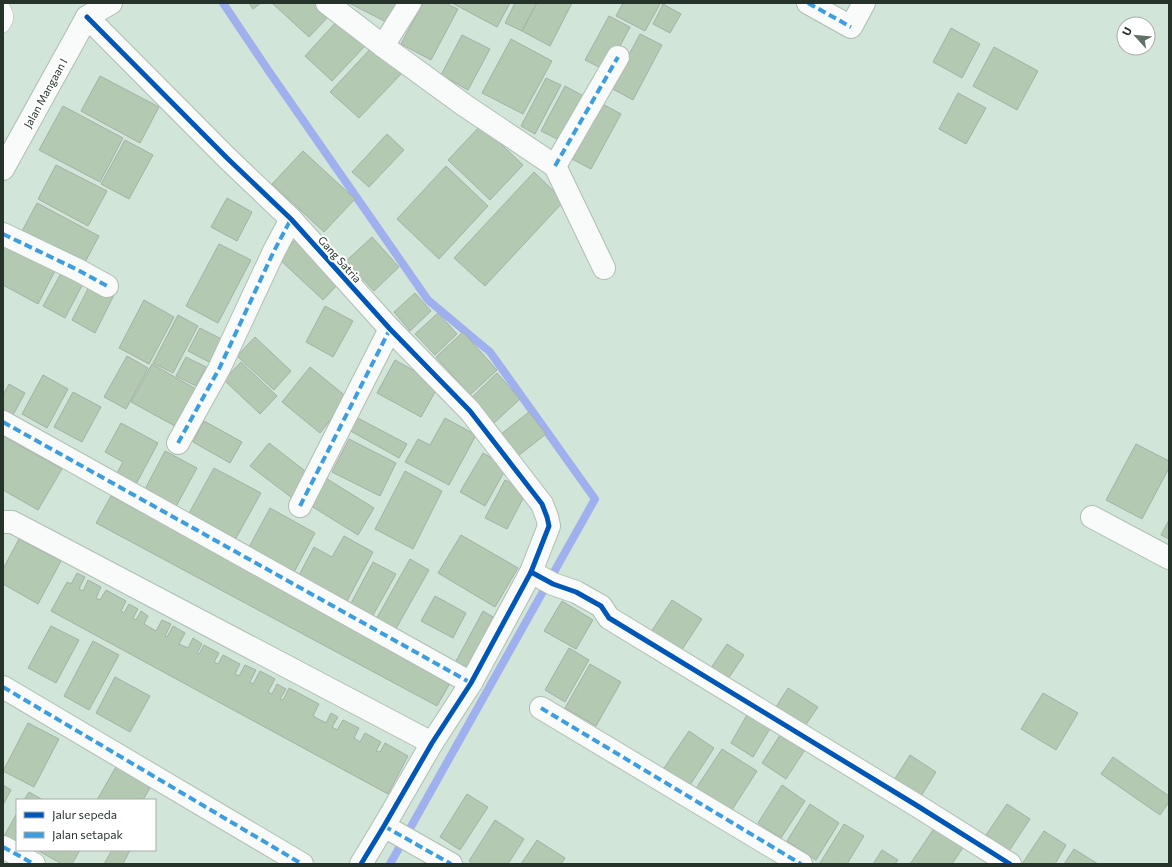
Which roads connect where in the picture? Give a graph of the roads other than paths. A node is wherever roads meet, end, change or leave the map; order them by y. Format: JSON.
{"nodes":[{"id":1,"x":111,"y":3,"type":"edge"},
{"id":2,"x":327,"y":3,"type":"edge"},
{"id":3,"x":410,"y":3,"type":"edge"},
{"id":4,"x":808,"y":3,"type":"edge"},
{"id":5,"x":864,"y":3,"type":"edge"},
{"id":6,"x":3,"y":7,"type":"edge"},
{"id":7,"x":87,"y":17,"type":"junction"},
{"id":8,"x":3,"y":26,"type":"edge"},
{"id":9,"x":383,"y":46,"type":"junction"},
{"id":10,"x":618,"y":57,"type":"dead end"},
{"id":11,"x":555,"y":166,"type":"junction"},
{"id":12,"x":3,"y":169,"type":"edge"},
{"id":13,"x":291,"y":219,"type":"junction"},
{"id":14,"x":3,"y":234,"type":"edge"},
{"id":15,"x":604,"y":268,"type":"dead end"},
{"id":16,"x":107,"y":286,"type":"dead end"},
{"id":17,"x":390,"y":329,"type":"junction"},
{"id":18,"x":3,"y":422,"type":"edge"},
{"id":19,"x":178,"y":443,"type":"dead end"},
{"id":20,"x":300,"y":506,"type":"dead end"},
{"id":21,"x":1092,"y":517,"type":"dead end"},
{"id":22,"x":3,"y":522,"type":"edge"},
{"id":23,"x":1169,"y":558,"type":"edge"},
{"id":24,"x":541,"y":577,"type":"junction"},
{"id":25,"x":471,"y":683,"type":"junction"},
{"id":26,"x":3,"y":687,"type":"edge"},
{"id":27,"x":540,"y":708,"type":"dead end"},
{"id":28,"x":432,"y":743,"type":"junction"},
{"id":29,"x":388,"y":828,"type":"junction"},
{"id":30,"x":3,"y":847,"type":"edge"},
{"id":31,"x":34,"y":864,"type":"edge"},
{"id":32,"x":302,"y":864,"type":"edge"},
{"id":33,"x":361,"y":864,"type":"edge"},
{"id":34,"x":451,"y":864,"type":"edge"},
{"id":35,"x":801,"y":864,"type":"edge"},
{"id":36,"x":1010,"y":864,"type":"edge"}],
"edges":[{"from":1,"to":7,"type":"street"},
{"from":2,"to":9,"type":"street"},
{"from":3,"to":9,"type":"street"},
{"from":4,"to":5,"type":"street"},
{"from":6,"to":8,"type":"lane"},
{"from":7,"to":12,"type":"street","name":"Jalan Mangaan I"},
{"from":7,"to":13,"type":"street","name":"Gang Satria"},
{"from":9,"to":11,"type":"street"},
{"from":10,"to":11,"type":"street"},
{"from":11,"to":15,"type":"street"},
{"from":13,"to":17,"type":"street","name":"Gang Satria"},
{"from":13,"to":19,"type":"street"},
{"from":14,"to":16,"type":"street"},
{"from":17,"to":20,"type":"street"},
{"from":17,"to":24,"type":"street","name":"Gang Satria"},
{"from":18,"to":25,"type":"street"},
{"from":21,"to":23,"type":"street"},
{"from":22,"to":28,"type":"street"},
{"from":24,"to":25,"type":"street"},
{"from":24,"to":36,"type":"street"},
{"from":25,"to":28,"type":"street"},
{"from":26,"to":32,"type":"street"},
{"from":27,"to":35,"type":"street"},
{"from":28,"to":29,"type":"street"},
{"from":29,"to":33,"type":"street"},
{"from":29,"to":34,"type":"street"},
{"from":30,"to":31,"type":"street"}]}
